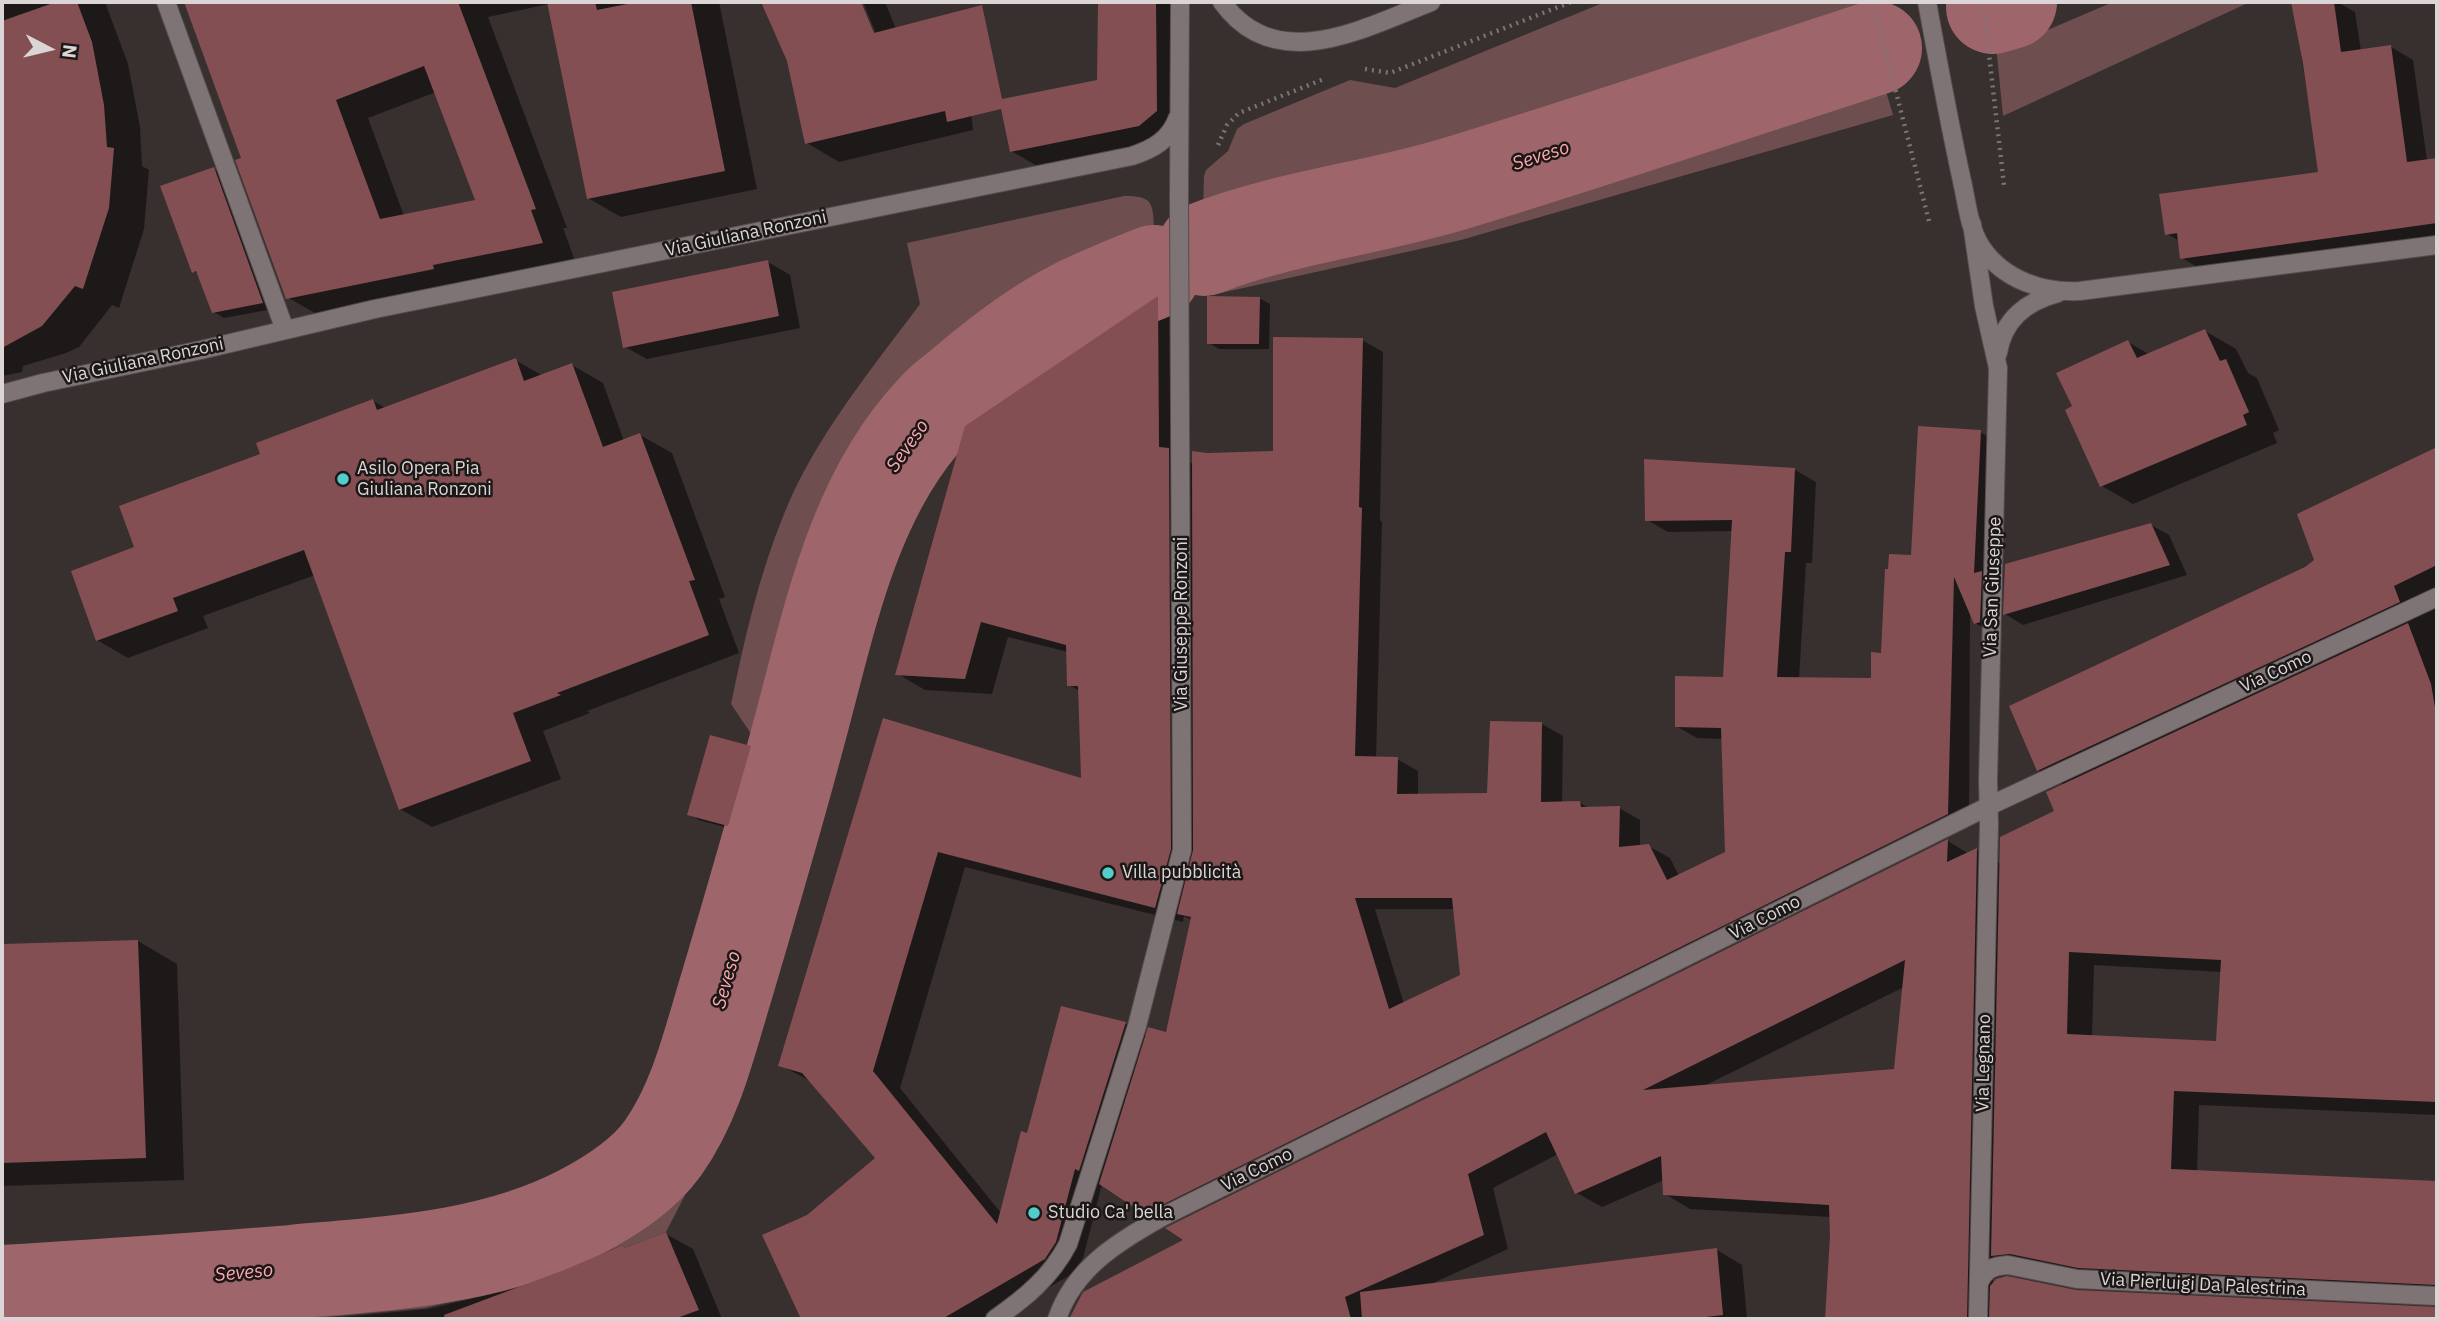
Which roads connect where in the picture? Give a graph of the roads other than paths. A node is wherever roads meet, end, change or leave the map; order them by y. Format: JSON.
{"nodes":[{"id":1,"x":166,"y":2,"type":"edge"},
{"id":2,"x":1180,"y":2,"type":"edge"},
{"id":3,"x":1222,"y":2,"type":"edge"},
{"id":4,"x":1431,"y":2,"type":"edge"},
{"id":5,"x":1927,"y":2,"type":"edge"},
{"id":6,"x":1180,"y":102,"type":"junction"},
{"id":7,"x":1972,"y":224,"type":"junction"},
{"id":8,"x":2437,"y":245,"type":"edge"},
{"id":9,"x":2065,"y":292,"type":"junction"},
{"id":10,"x":285,"y":330,"type":"junction"},
{"id":11,"x":1998,"y":368,"type":"junction"},
{"id":12,"x":2,"y":394,"type":"edge"},
{"id":13,"x":2436,"y":601,"type":"edge"},
{"id":14,"x":1989,"y":806,"type":"junction"},
{"id":15,"x":1979,"y":1283,"type":"junction"},
{"id":16,"x":2437,"y":1296,"type":"edge"},
{"id":17,"x":995,"y":1319,"type":"edge"},
{"id":18,"x":1057,"y":1319,"type":"edge"},
{"id":19,"x":1978,"y":1319,"type":"edge"}],
"edges":[{"from":1,"to":10,"type":"street"},
{"from":2,"to":6,"type":"street","name":"Via Giuseppe Ronzoni"},
{"from":3,"to":4,"type":"street"},
{"from":5,"to":7,"type":"street"},
{"from":6,"to":10,"type":"street","name":"Via Giuliana Ronzoni"},
{"from":6,"to":17,"type":"street","name":"Via Giuseppe Ronzoni"},
{"from":7,"to":9,"type":"street","name":"Via San Giuseppe"},
{"from":7,"to":11,"type":"street","name":"Via San Giuseppe"},
{"from":8,"to":9,"type":"street","name":"Via San Giuseppe"},
{"from":9,"to":11,"type":"street","name":"Via San Giuseppe"},
{"from":10,"to":12,"type":"street","name":"Via Giuliana Ronzoni"},
{"from":11,"to":14,"type":"street","name":"Via San Giuseppe"},
{"from":13,"to":14,"type":"street","name":"Via Como"},
{"from":14,"to":15,"type":"street","name":"Via Legnano"},
{"from":14,"to":18,"type":"street","name":"Via Como"},
{"from":15,"to":16,"type":"street","name":"Via Pierluigi Da Palestrina"},
{"from":15,"to":19,"type":"street","name":"Via Legnano"}]}
